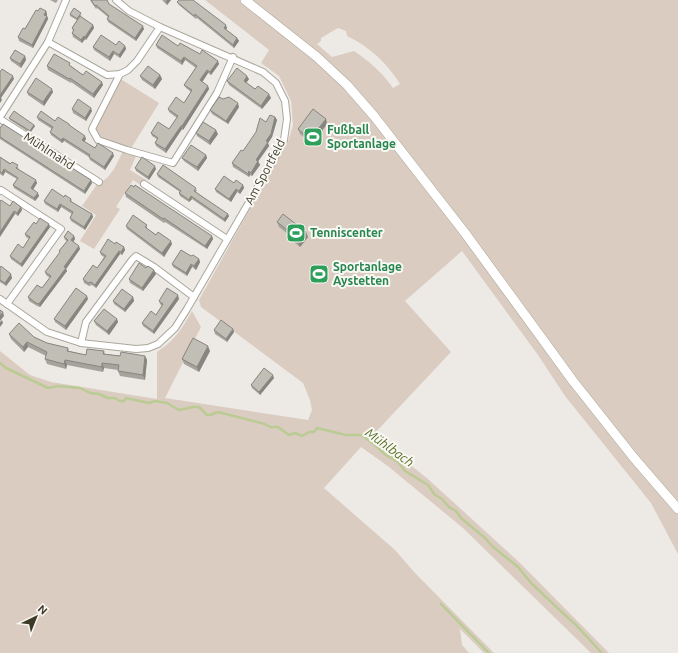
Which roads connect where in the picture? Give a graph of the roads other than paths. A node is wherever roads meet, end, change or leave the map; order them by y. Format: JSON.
{"nodes":[{"id":1,"x":66,"y":0,"type":"edge"},
{"id":2,"x":116,"y":0,"type":"edge"},
{"id":3,"x":245,"y":0,"type":"edge"},
{"id":4,"x":160,"y":27,"type":"junction"},
{"id":5,"x":48,"y":42,"type":"junction"},
{"id":6,"x":232,"y":57,"type":"junction"},
{"id":7,"x":120,"y":74,"type":"junction"},
{"id":8,"x":0,"y":118,"type":"edge"},
{"id":9,"x":98,"y":182,"type":"dead end"},
{"id":10,"x":144,"y":184,"type":"dead end"},
{"id":11,"x":0,"y":191,"type":"edge"},
{"id":12,"x":227,"y":239,"type":"junction"},
{"id":13,"x":194,"y":297,"type":"junction"},
{"id":14,"x":0,"y":299,"type":"edge"},
{"id":15,"x":7,"y":304,"type":"junction"},
{"id":16,"x":81,"y":343,"type":"junction"},
{"id":17,"x":678,"y":509,"type":"edge"}],
"edges":[{"from":1,"to":5,"type":"street"},
{"from":2,"to":4,"type":"street","name":"Am Sportfeld"},
{"from":3,"to":17,"type":"main road"},
{"from":4,"to":6,"type":"street","name":"Am Sportfeld"},
{"from":4,"to":7,"type":"street"},
{"from":5,"to":7,"type":"street"},
{"from":5,"to":8,"type":"street"},
{"from":6,"to":7,"type":"street"},
{"from":6,"to":12,"type":"street","name":"Am Sportfeld"},
{"from":8,"to":9,"type":"street","name":"Mühlmahd"},
{"from":10,"to":12,"type":"street"},
{"from":11,"to":15,"type":"street"},
{"from":12,"to":13,"type":"street","name":"Am Sportfeld"},
{"from":13,"to":16,"type":"street","name":"Am Sportfeld"},
{"from":13,"to":16,"type":"street"},
{"from":14,"to":15,"type":"street","name":"Am Sportfeld"},
{"from":15,"to":16,"type":"street","name":"Am Sportfeld"}]}
